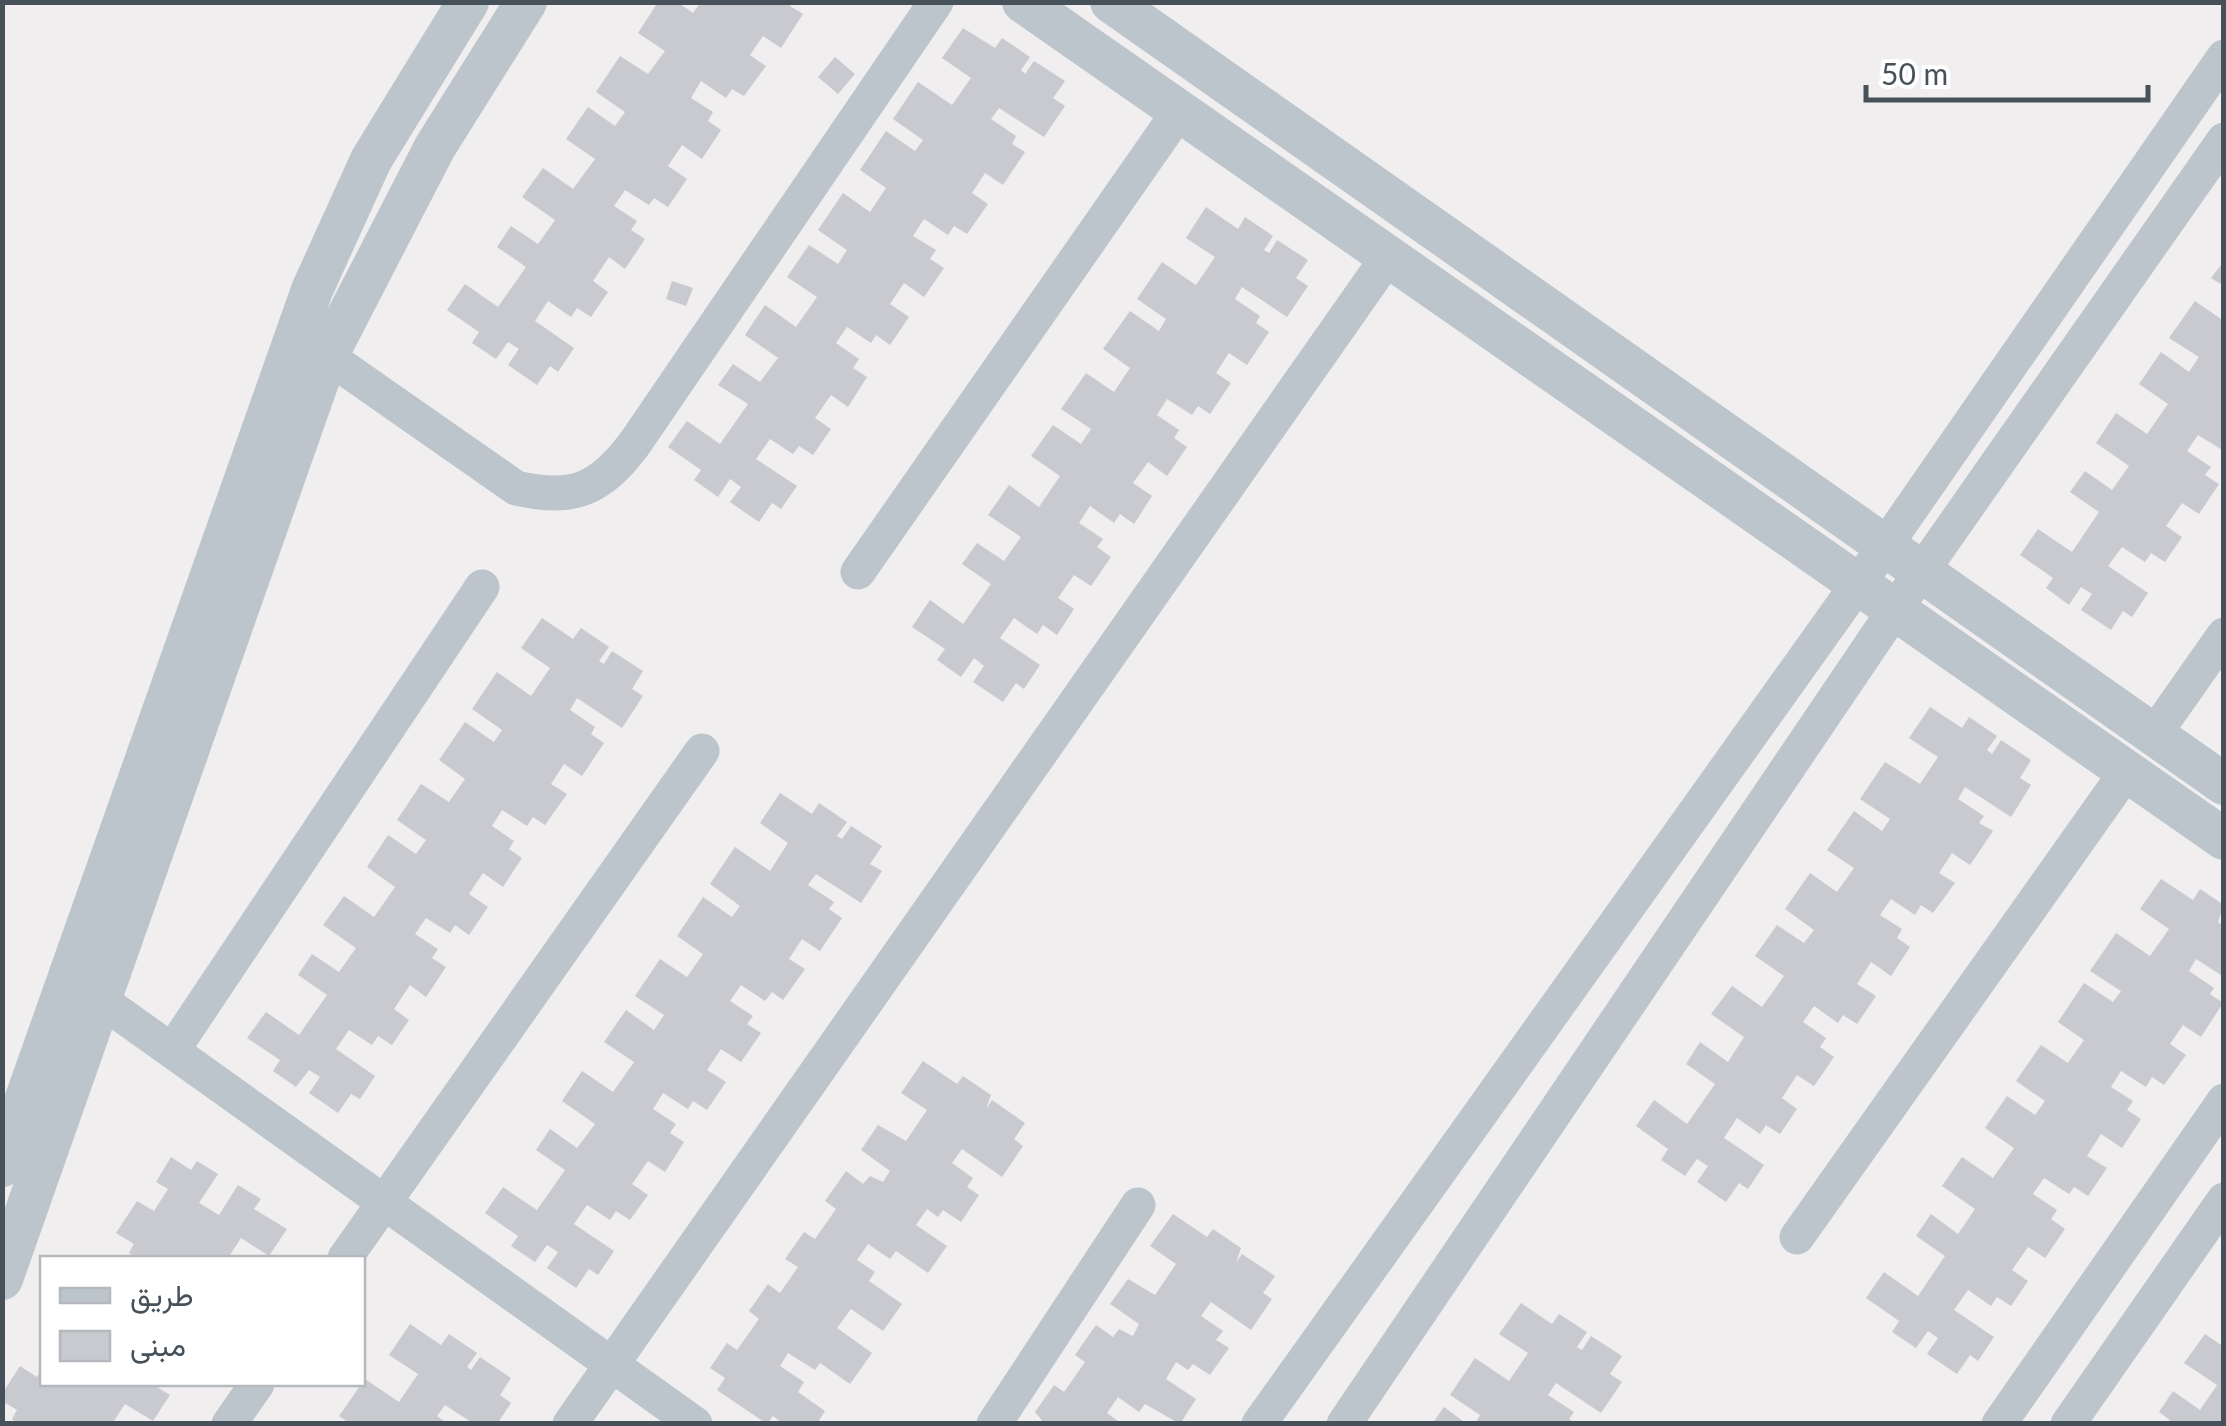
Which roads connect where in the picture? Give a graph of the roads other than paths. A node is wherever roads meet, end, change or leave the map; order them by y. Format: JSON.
{"nodes":[{"id":1,"x":468,"y":2,"type":"edge"},
{"id":2,"x":526,"y":2,"type":"edge"},
{"id":3,"x":936,"y":2,"type":"edge"},
{"id":4,"x":1022,"y":2,"type":"edge"},
{"id":5,"x":1111,"y":2,"type":"edge"},
{"id":6,"x":2224,"y":57,"type":"edge"},
{"id":7,"x":1178,"y":113,"type":"junction"},
{"id":8,"x":2224,"y":140,"type":"edge"},
{"id":9,"x":1388,"y":257,"type":"junction"},
{"id":10,"x":327,"y":356,"type":"junction"},
{"id":11,"x":1886,"y":546,"type":"junction"},
{"id":12,"x":858,"y":572,"type":"dead end"},
{"id":13,"x":1923,"y":573,"type":"junction"},
{"id":14,"x":1859,"y":582,"type":"junction"},
{"id":15,"x":482,"y":588,"type":"dead end"},
{"id":16,"x":1896,"y":608,"type":"junction"},
{"id":17,"x":2224,"y":635,"type":"edge"},
{"id":18,"x":2154,"y":736,"type":"junction"},
{"id":19,"x":702,"y":751,"type":"dead end"},
{"id":20,"x":2126,"y":770,"type":"junction"},
{"id":21,"x":2224,"y":784,"type":"edge"},
{"id":22,"x":2224,"y":839,"type":"edge"},
{"id":23,"x":102,"y":1001,"type":"junction"},
{"id":24,"x":172,"y":1051,"type":"junction"},
{"id":25,"x":2224,"y":1101,"type":"edge"},
{"id":26,"x":2,"y":1166,"type":"edge"},
{"id":27,"x":2224,"y":1200,"type":"edge"},
{"id":28,"x":384,"y":1204,"type":"junction"},
{"id":29,"x":1138,"y":1206,"type":"dead end"},
{"id":30,"x":1797,"y":1237,"type":"dead end"},
{"id":31,"x":346,"y":1256,"type":"edge"},
{"id":32,"x":2,"y":1279,"type":"edge"},
{"id":33,"x":608,"y":1366,"type":"junction"},
{"id":34,"x":257,"y":1386,"type":"edge"},
{"id":35,"x":229,"y":1424,"type":"edge"},
{"id":36,"x":570,"y":1424,"type":"edge"},
{"id":37,"x":695,"y":1424,"type":"edge"},
{"id":38,"x":994,"y":1424,"type":"edge"},
{"id":39,"x":1260,"y":1424,"type":"edge"},
{"id":40,"x":1344,"y":1424,"type":"edge"},
{"id":41,"x":1999,"y":1424,"type":"edge"},
{"id":42,"x":2068,"y":1424,"type":"edge"}],
"edges":[{"from":1,"to":26,"type":"street"},
{"from":2,"to":10,"type":"street"},
{"from":3,"to":10,"type":"street"},
{"from":4,"to":7,"type":"street"},
{"from":5,"to":11,"type":"street"},
{"from":6,"to":11,"type":"street"},
{"from":7,"to":9,"type":"street"},
{"from":7,"to":12,"type":"street"},
{"from":8,"to":13,"type":"street"},
{"from":9,"to":14,"type":"street"},
{"from":9,"to":33,"type":"street"},
{"from":10,"to":23,"type":"street"},
{"from":11,"to":13,"type":"street"},
{"from":11,"to":14,"type":"street"},
{"from":13,"to":16,"type":"street"},
{"from":13,"to":18,"type":"street"},
{"from":14,"to":16,"type":"street"},
{"from":14,"to":39,"type":"street"},
{"from":15,"to":24,"type":"street"},
{"from":16,"to":20,"type":"street"},
{"from":16,"to":40,"type":"street"},
{"from":17,"to":18,"type":"street"},
{"from":18,"to":21,"type":"street"},
{"from":19,"to":28,"type":"street"},
{"from":20,"to":22,"type":"street"},
{"from":20,"to":30,"type":"street"},
{"from":23,"to":24,"type":"street"},
{"from":23,"to":32,"type":"street"},
{"from":24,"to":28,"type":"street"},
{"from":25,"to":41,"type":"street"},
{"from":27,"to":42,"type":"street"},
{"from":28,"to":31,"type":"street"},
{"from":28,"to":33,"type":"street"},
{"from":29,"to":38,"type":"street"},
{"from":33,"to":36,"type":"street"},
{"from":33,"to":37,"type":"street"},
{"from":34,"to":35,"type":"street"}]}
